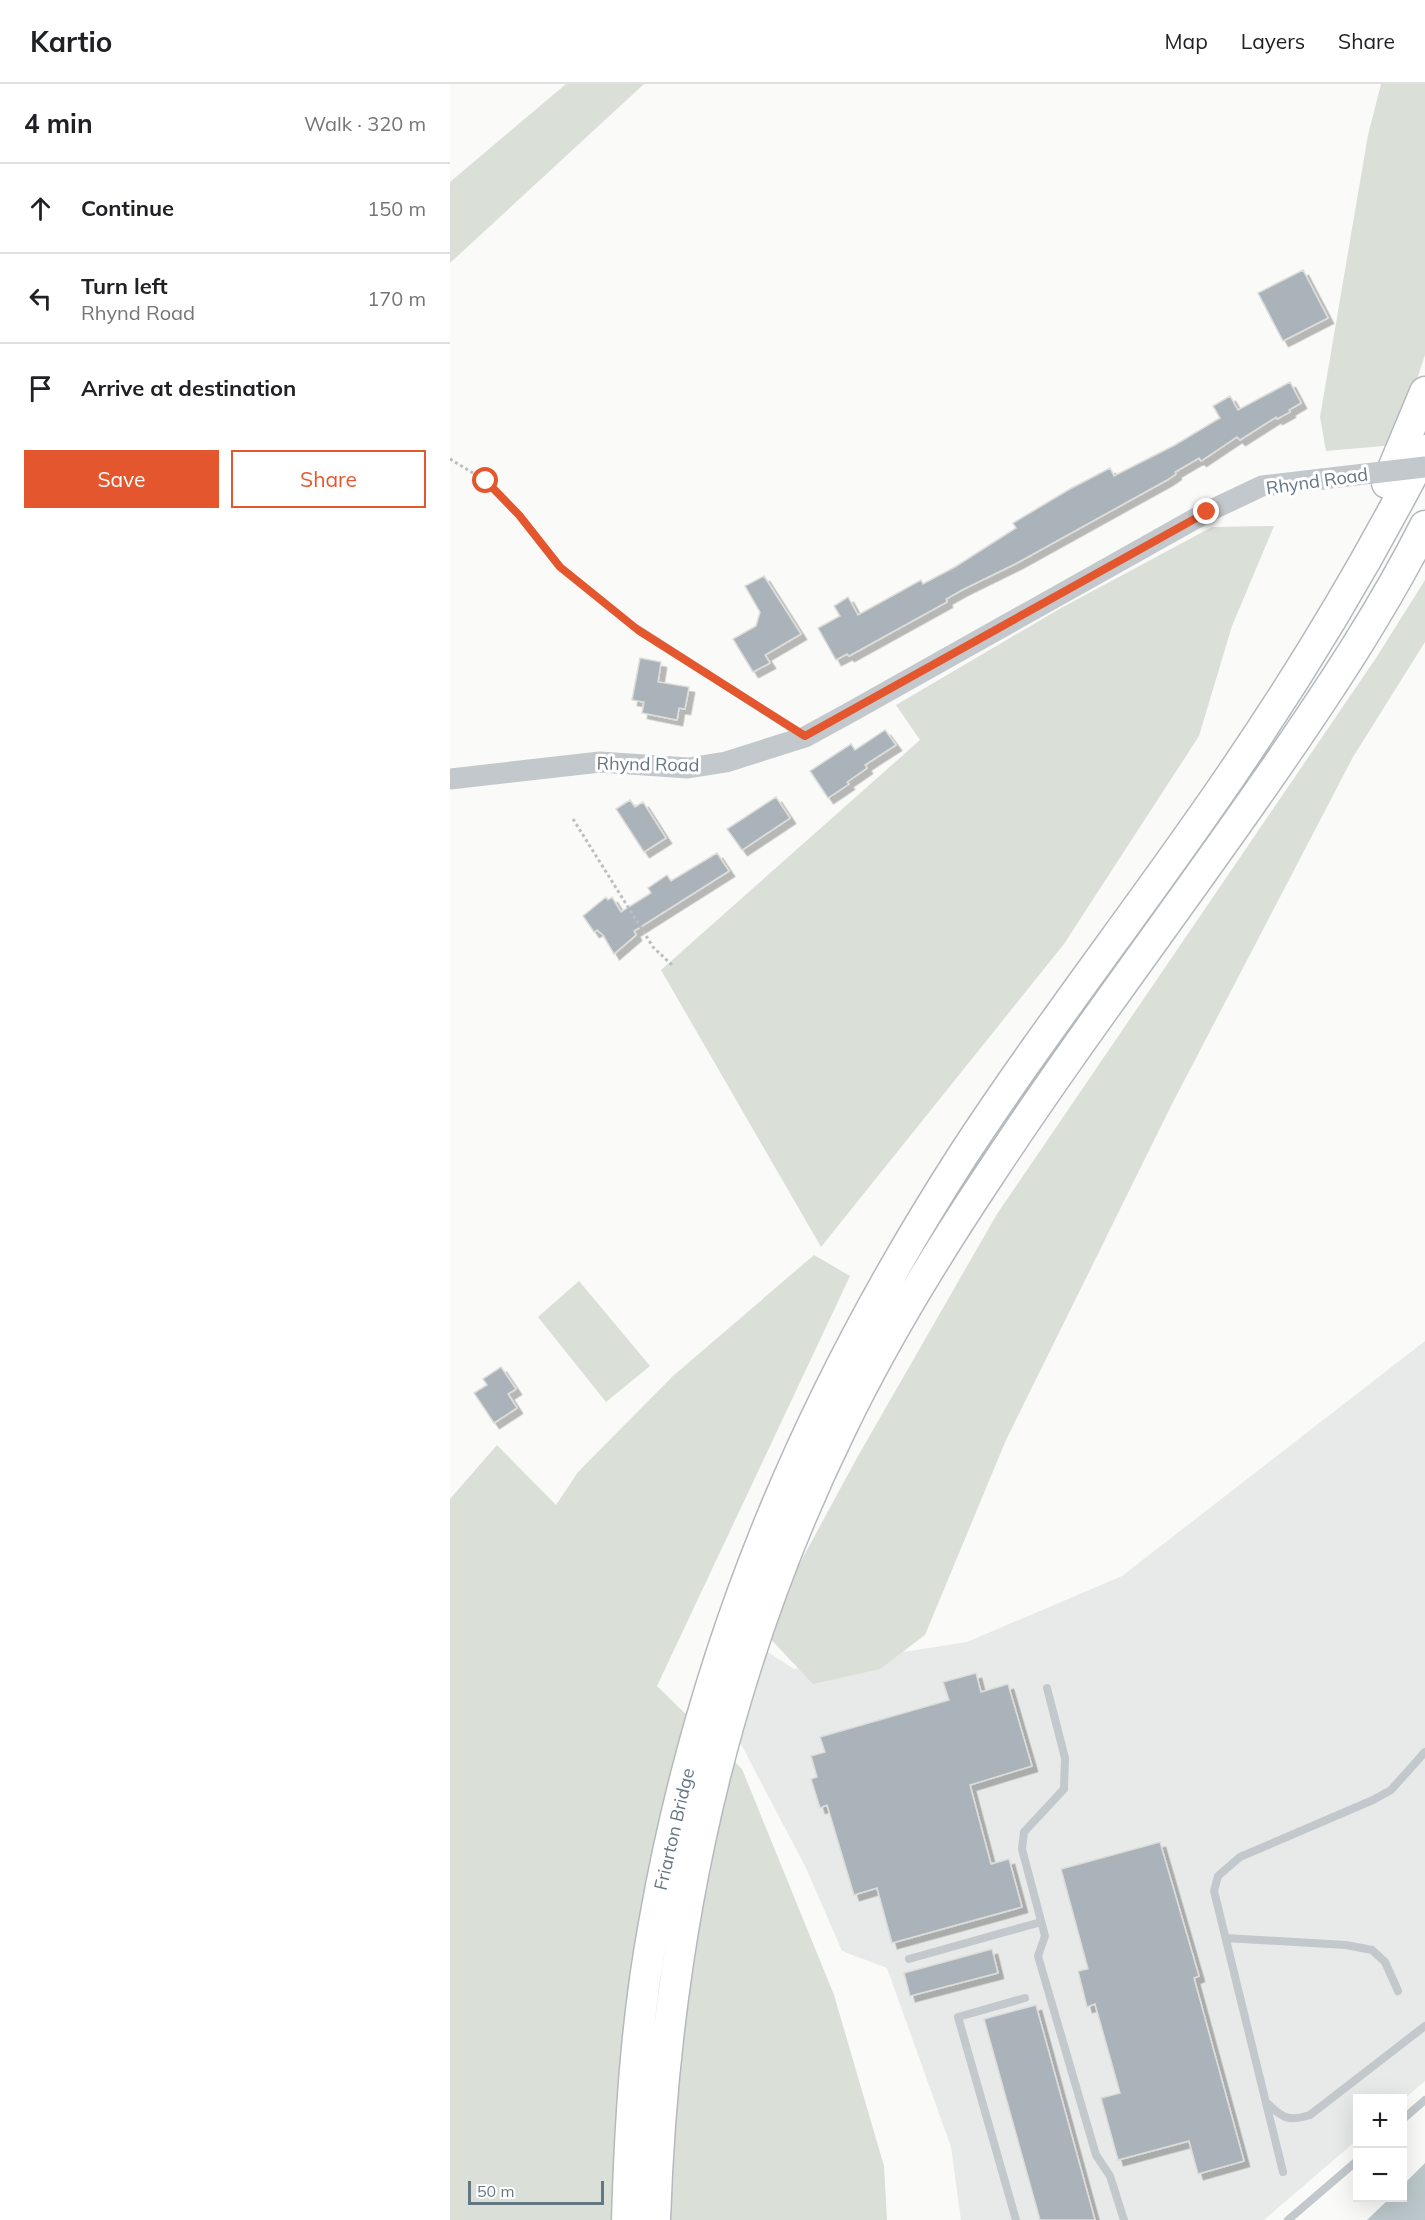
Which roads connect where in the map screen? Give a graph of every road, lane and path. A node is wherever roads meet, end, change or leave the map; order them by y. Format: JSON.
{"nodes":[{"id":1,"x":1425,"y":392,"type":"edge"},
{"id":2,"x":1425,"y":450,"type":"edge"},
{"id":3,"x":450,"y":459,"type":"edge"},
{"id":4,"x":1425,"y":467,"type":"edge"},
{"id":5,"x":1425,"y":526,"type":"edge"},
{"id":6,"x":638,"y":630,"type":"joint"},
{"id":7,"x":1284,"y":697,"type":"junction"},
{"id":8,"x":805,"y":736,"type":"junction"},
{"id":9,"x":450,"y":779,"type":"edge"},
{"id":10,"x":573,"y":819,"type":"dead end"},
{"id":11,"x":674,"y":967,"type":"dead end"},
{"id":12,"x":811,"y":1461,"type":"junction"},
{"id":13,"x":1047,"y":1688,"type":"dead end"},
{"id":14,"x":1425,"y":1752,"type":"edge"},
{"id":15,"x":1041,"y":1922,"type":"junction"},
{"id":16,"x":1226,"y":1938,"type":"junction"},
{"id":17,"x":909,"y":1959,"type":"dead end"},
{"id":18,"x":1398,"y":1991,"type":"dead end"},
{"id":19,"x":1025,"y":1998,"type":"dead end"},
{"id":20,"x":1425,"y":2026,"type":"edge"},
{"id":21,"x":1425,"y":2100,"type":"edge"},
{"id":22,"x":1266,"y":2101,"type":"junction"},
{"id":23,"x":1407,"y":2116,"type":"edge"},
{"id":24,"x":1353,"y":2164,"type":"edge"},
{"id":25,"x":1283,"y":2172,"type":"dead end"},
{"id":26,"x":627,"y":2220,"type":"edge"},
{"id":27,"x":655,"y":2220,"type":"edge"},
{"id":28,"x":1016,"y":2220,"type":"edge"},
{"id":29,"x":1124,"y":2220,"type":"edge"},
{"id":30,"x":1288,"y":2220,"type":"edge"}],
"edges":[{"from":1,"to":7,"type":"highway"},
{"from":2,"to":7,"type":"highway"},
{"from":3,"to":6,"type":"path"},
{"from":4,"to":8,"type":"street","name":"Rhynd Road","bridge":true},
{"from":5,"to":12,"type":"highway"},
{"from":6,"to":8,"type":"lane"},
{"from":7,"to":12,"type":"highway"},
{"from":8,"to":9,"type":"street","name":"Rhynd Road"},
{"from":10,"to":11,"type":"path"},
{"from":12,"to":26,"type":"highway","name":"Friarton Bridge"},
{"from":12,"to":27,"type":"highway","name":"Friarton Bridge"},
{"from":13,"to":15,"type":"lane"},
{"from":14,"to":16,"type":"lane"},
{"from":15,"to":17,"type":"lane"},
{"from":15,"to":29,"type":"lane"},
{"from":16,"to":18,"type":"lane"},
{"from":16,"to":22,"type":"lane"},
{"from":19,"to":28,"type":"lane"},
{"from":20,"to":22,"type":"lane"},
{"from":21,"to":23,"type":"lane"},
{"from":22,"to":25,"type":"lane"},
{"from":24,"to":30,"type":"lane"}]}
